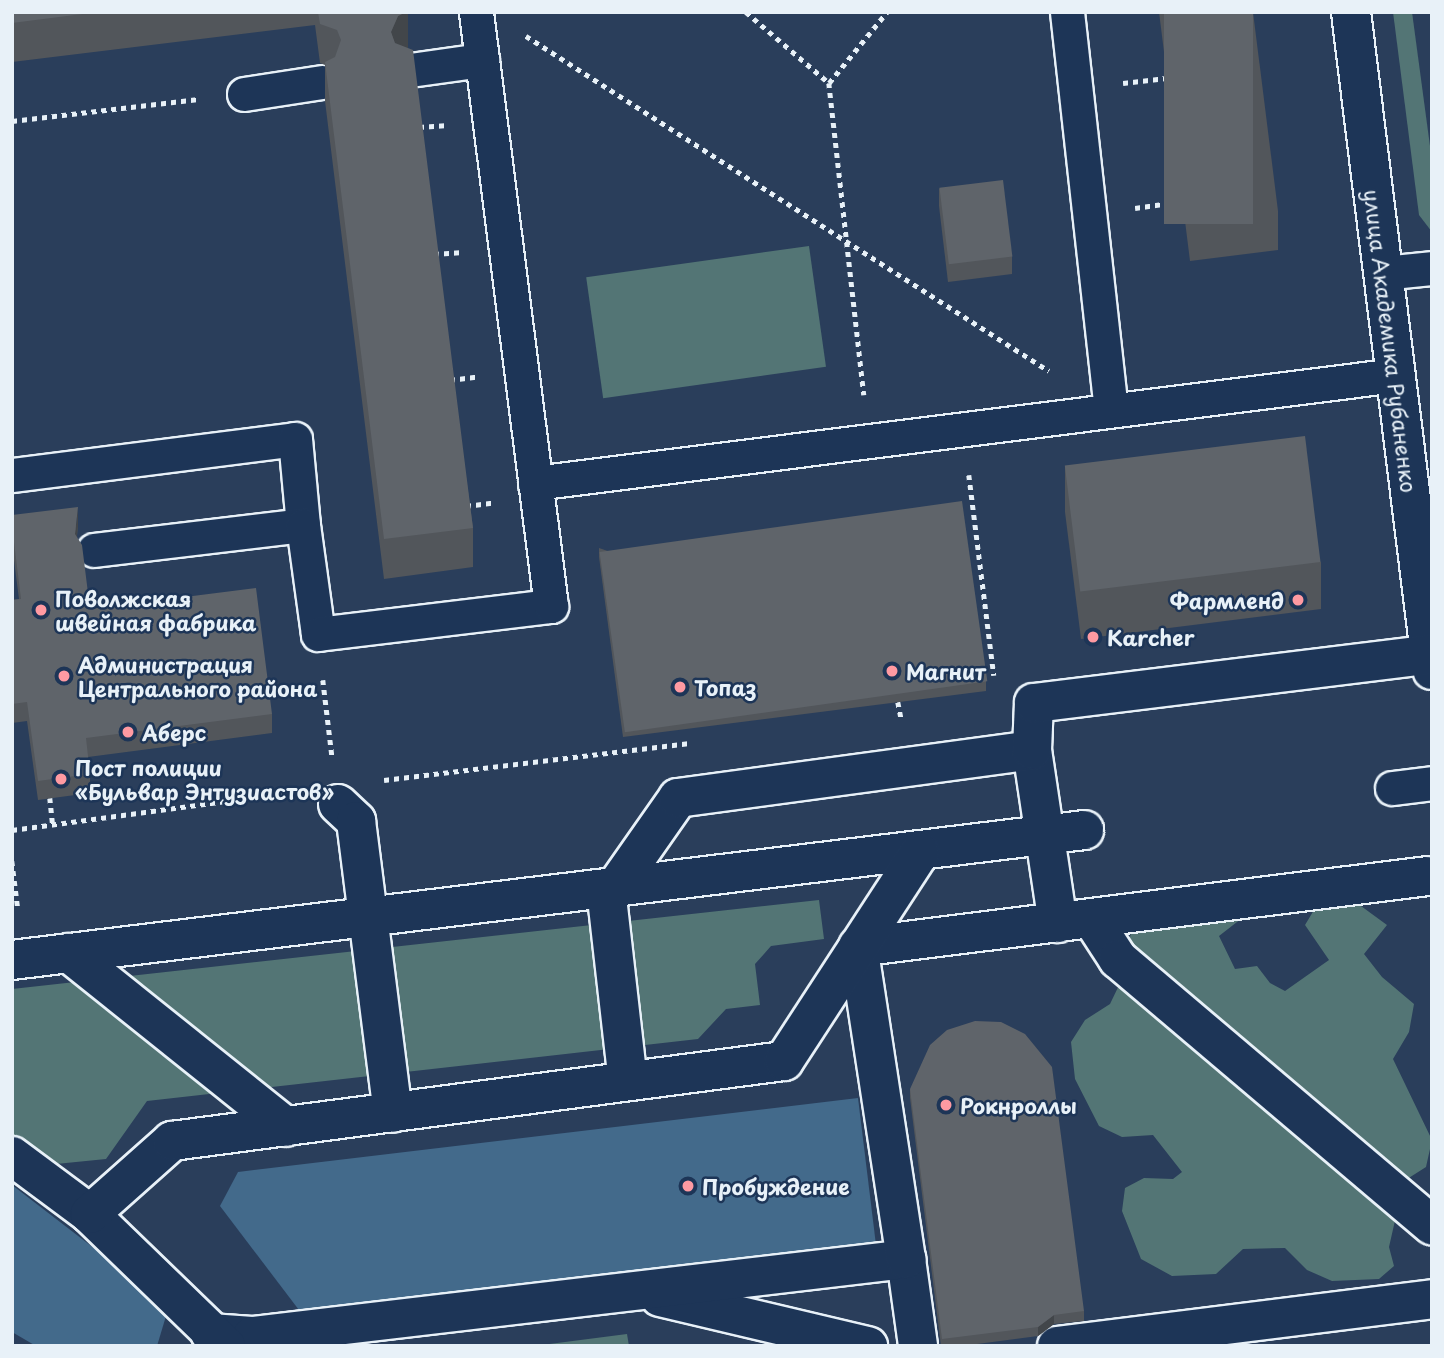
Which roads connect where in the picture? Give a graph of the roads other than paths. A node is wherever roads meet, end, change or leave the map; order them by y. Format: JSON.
{"nodes":[{"id":1,"x":476,"y":12,"type":"edge"},
{"id":2,"x":1067,"y":12,"type":"edge"},
{"id":3,"x":1351,"y":12,"type":"edge"},
{"id":4,"x":482,"y":60,"type":"junction"},
{"id":5,"x":410,"y":70,"type":"edge"},
{"id":6,"x":323,"y":82,"type":"edge"},
{"id":7,"x":244,"y":94,"type":"road end"},
{"id":8,"x":1432,"y":268,"type":"edge"},
{"id":9,"x":1383,"y":273,"type":"junction"},
{"id":10,"x":1396,"y":375,"type":"junction"},
{"id":11,"x":1111,"y":410,"type":"junction"},
{"id":12,"x":12,"y":475,"type":"edge"},
{"id":13,"x":535,"y":482,"type":"junction"},
{"id":14,"x":303,"y":525,"type":"junction"},
{"id":15,"x":94,"y":550,"type":"dead end"},
{"id":16,"x":1431,"y":659,"type":"edge"},
{"id":17,"x":1032,"y":750,"type":"junction"},
{"id":18,"x":1432,"y":783,"type":"edge"},
{"id":19,"x":1392,"y":788,"type":"dead end"},
{"id":20,"x":336,"y":795,"type":"road end"},
{"id":21,"x":1084,"y":830,"type":"dead end"},
{"id":22,"x":1045,"y":837,"type":"junction"},
{"id":23,"x":920,"y":852,"type":"junction"},
{"id":24,"x":1429,"y":876,"type":"dead end"},
{"id":25,"x":611,"y":889,"type":"junction"},
{"id":26,"x":371,"y":917,"type":"junction"},
{"id":27,"x":1075,"y":921,"type":"junction"},
{"id":28,"x":858,"y":947,"type":"junction"},
{"id":29,"x":69,"y":953,"type":"junction"},
{"id":30,"x":12,"y":960,"type":"edge"},
{"id":31,"x":628,"y":1081,"type":"junction"},
{"id":32,"x":393,"y":1113,"type":"junction"},
{"id":33,"x":286,"y":1127,"type":"junction"},
{"id":34,"x":12,"y":1156,"type":"edge"},
{"id":35,"x":90,"y":1214,"type":"junction"},
{"id":36,"x":1432,"y":1225,"type":"edge"},
{"id":37,"x":906,"y":1259,"type":"junction"},
{"id":38,"x":635,"y":1291,"type":"junction"},
{"id":39,"x":1432,"y":1299,"type":"edge"},
{"id":40,"x":408,"y":1332,"type":"edge"},
{"id":41,"x":214,"y":1341,"type":"edge"},
{"id":42,"x":868,"y":1346,"type":"edge"},
{"id":43,"x":918,"y":1346,"type":"edge"},
{"id":44,"x":1057,"y":1346,"type":"edge"}],
"edges":[{"from":1,"to":4,"type":"lane"},
{"from":2,"to":11,"type":"lane"},
{"from":3,"to":9,"type":"street","name":"улица Академика Рубаненко"},
{"from":4,"to":5,"type":"lane"},
{"from":4,"to":13,"type":"lane"},
{"from":6,"to":7,"type":"lane"},
{"from":8,"to":9,"type":"lane"},
{"from":9,"to":10,"type":"street","name":"улица Академика Рубаненко"},
{"from":10,"to":11,"type":"lane"},
{"from":10,"to":16,"type":"street","name":"улица Академика Рубаненко"},
{"from":11,"to":13,"type":"lane"},
{"from":12,"to":14,"type":"lane"},
{"from":13,"to":14,"type":"lane"},
{"from":14,"to":15,"type":"lane"},
{"from":16,"to":17,"type":"street"},
{"from":17,"to":22,"type":"street"},
{"from":17,"to":25,"type":"street"},
{"from":18,"to":19,"type":"lane"},
{"from":20,"to":26,"type":"street"},
{"from":21,"to":22,"type":"street"},
{"from":22,"to":23,"type":"street"},
{"from":22,"to":27,"type":"street"},
{"from":23,"to":25,"type":"street"},
{"from":23,"to":28,"type":"street"},
{"from":24,"to":27,"type":"street"},
{"from":25,"to":26,"type":"street"},
{"from":25,"to":31,"type":"street"},
{"from":26,"to":29,"type":"street"},
{"from":26,"to":32,"type":"street"},
{"from":27,"to":28,"type":"street"},
{"from":27,"to":36,"type":"street"},
{"from":28,"to":31,"type":"street"},
{"from":28,"to":37,"type":"street"},
{"from":29,"to":30,"type":"street"},
{"from":29,"to":33,"type":"street"},
{"from":31,"to":32,"type":"street"},
{"from":32,"to":33,"type":"street"},
{"from":33,"to":35,"type":"street"},
{"from":34,"to":35,"type":"street"},
{"from":35,"to":41,"type":"street"},
{"from":37,"to":38,"type":"street"},
{"from":37,"to":43,"type":"street"},
{"from":38,"to":40,"type":"street"},
{"from":38,"to":42,"type":"street"},
{"from":39,"to":44,"type":"street"},
{"from":40,"to":41,"type":"street"}]}
